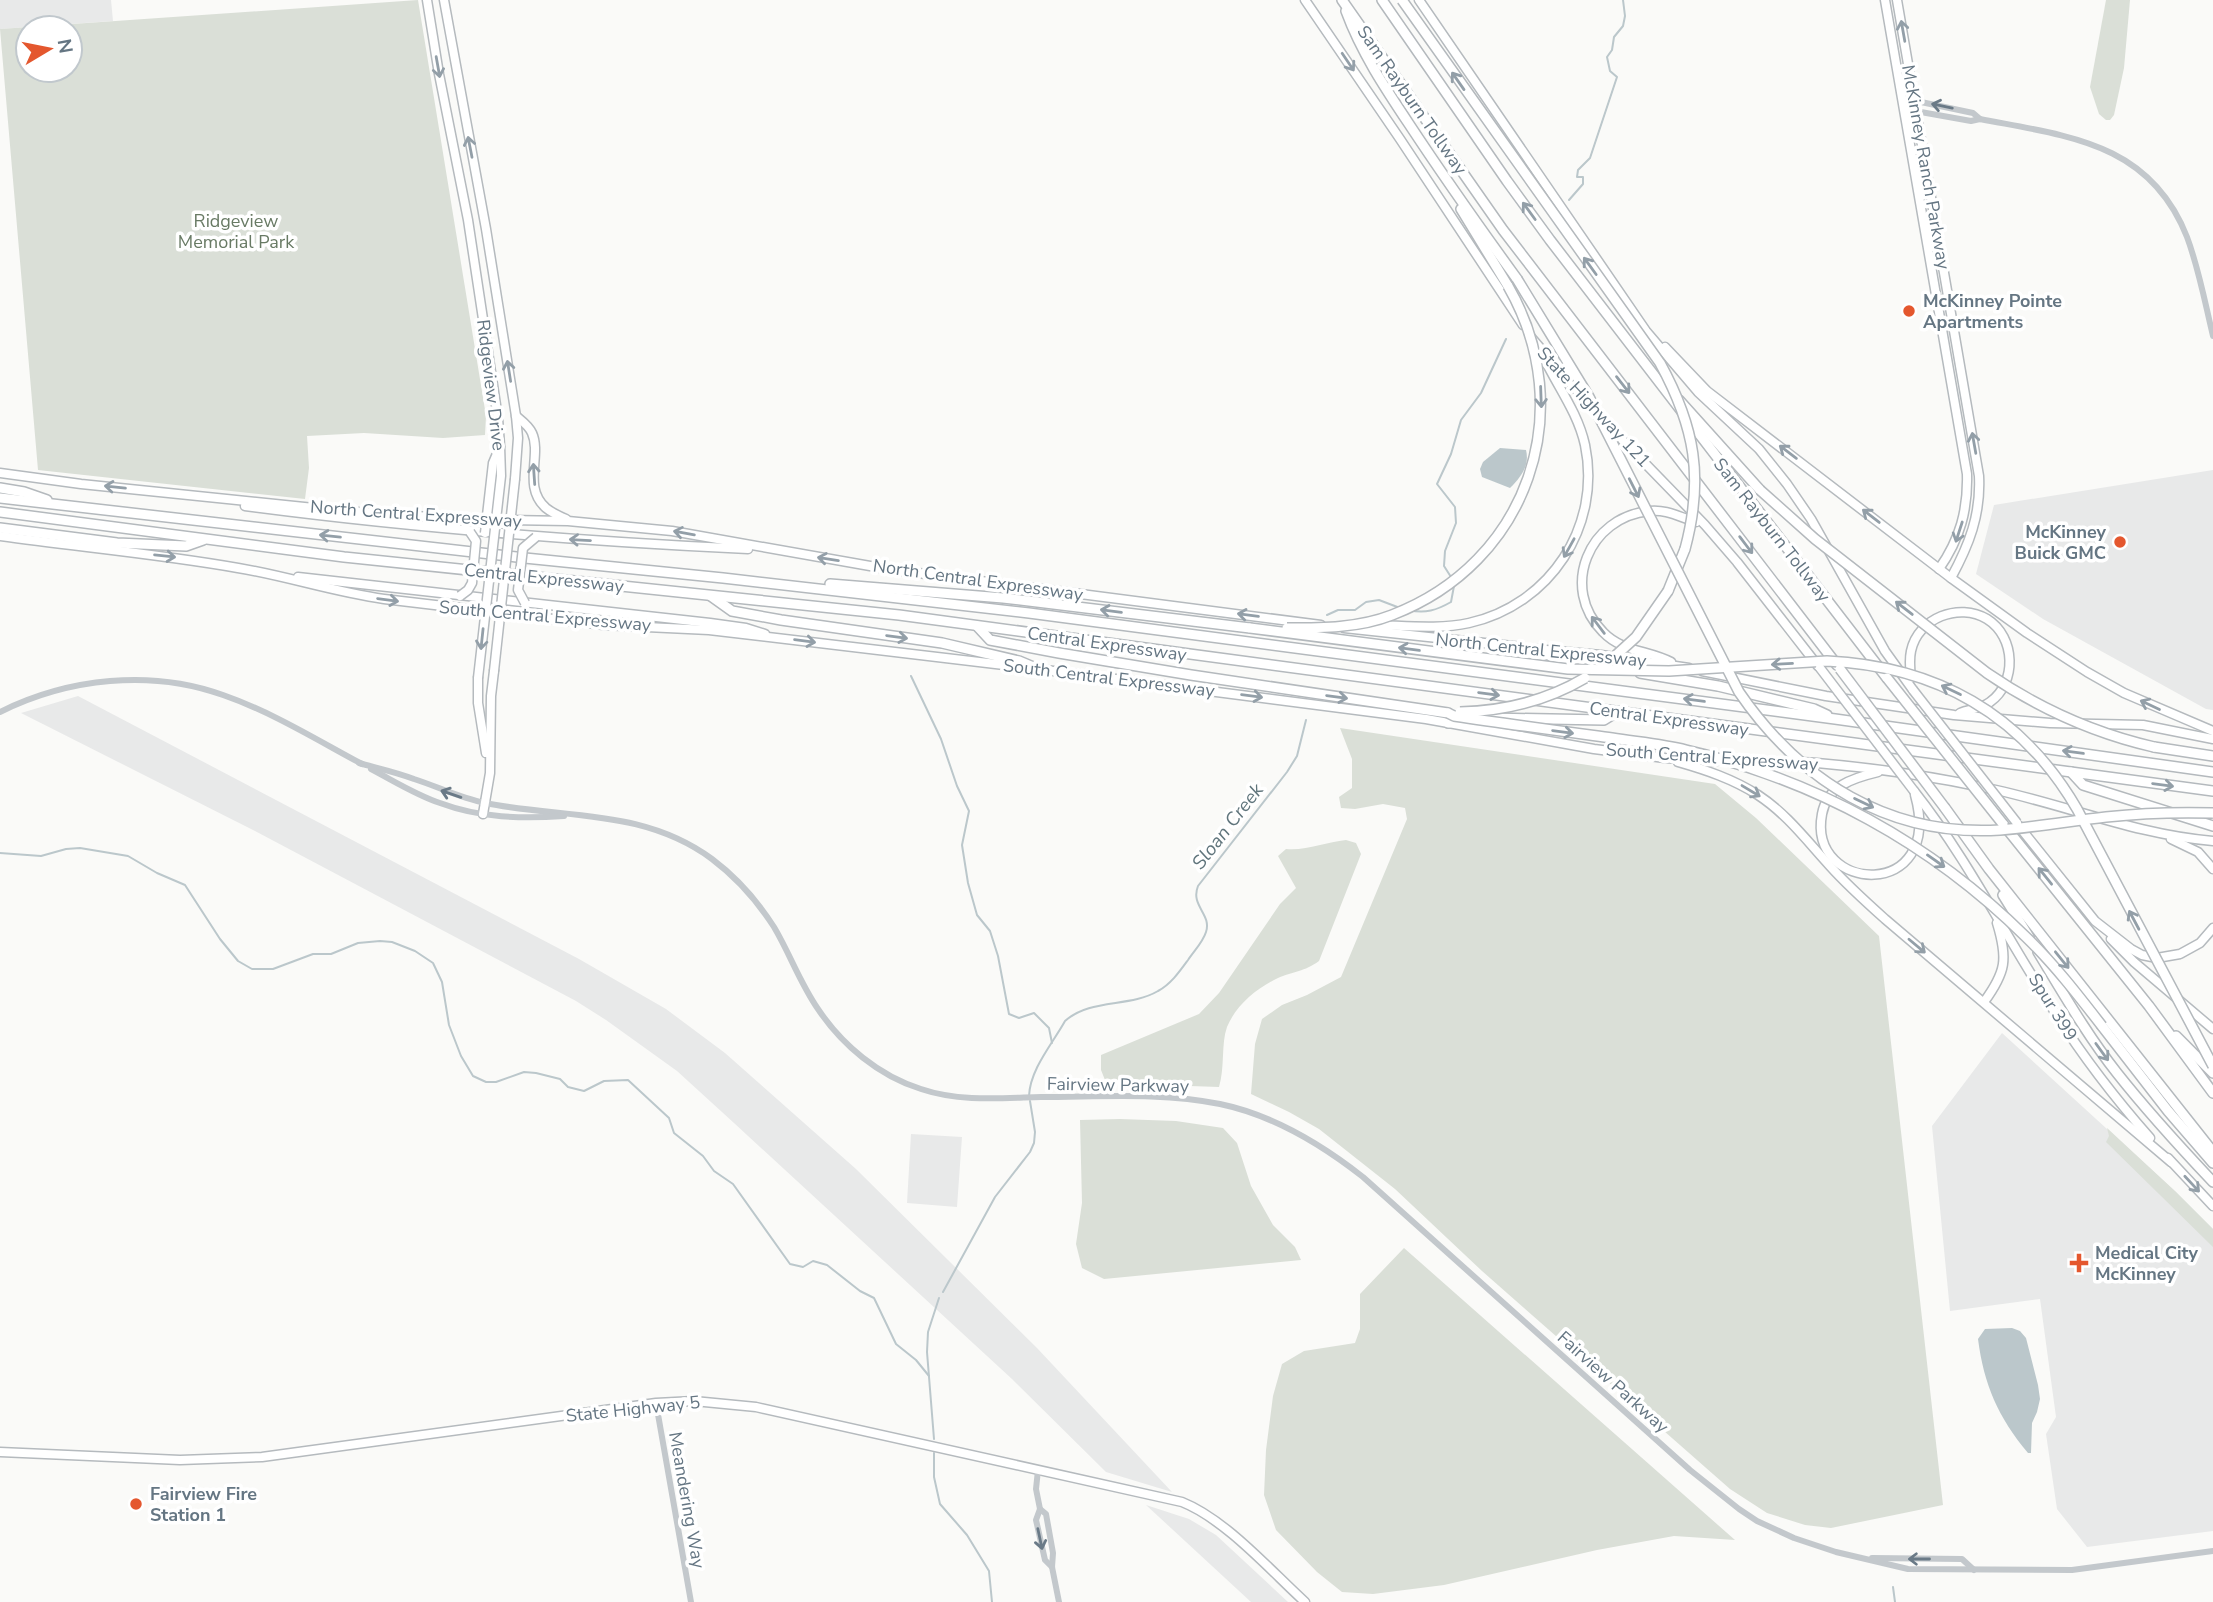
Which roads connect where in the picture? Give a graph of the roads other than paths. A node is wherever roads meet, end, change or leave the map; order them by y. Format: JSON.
{"nodes":[{"id":1,"x":427,"y":0,"type":"edge"},
{"id":2,"x":444,"y":0,"type":"edge"},
{"id":3,"x":1306,"y":0,"type":"edge"},
{"id":4,"x":1342,"y":0,"type":"edge"},
{"id":5,"x":1382,"y":0,"type":"edge"},
{"id":6,"x":1402,"y":0,"type":"edge"},
{"id":7,"x":1419,"y":0,"type":"edge"},
{"id":8,"x":1885,"y":0,"type":"edge"},
{"id":9,"x":1897,"y":0,"type":"edge"},
{"id":10,"x":1902,"y":98,"type":"junction"},
{"id":11,"x":1915,"y":100,"type":"junction"},
{"id":12,"x":1904,"y":109,"type":"junction"},
{"id":13,"x":1916,"y":111,"type":"junction"},
{"id":14,"x":1980,"y":119,"type":"junction"},
{"id":15,"x":1446,"y":179,"type":"junction"},
{"id":16,"x":1627,"y":301,"type":"junction"},
{"id":17,"x":499,"y":307,"type":"junction"},
{"id":18,"x":482,"y":309,"type":"junction"},
{"id":19,"x":2213,"y":336,"type":"edge"},
{"id":20,"x":1538,"y":348,"type":"junction"},
{"id":21,"x":1644,"y":362,"type":"junction"},
{"id":22,"x":516,"y":416,"type":"junction"},
{"id":23,"x":1966,"y":466,"type":"junction"},
{"id":24,"x":0,"y":473,"type":"edge"},
{"id":25,"x":0,"y":488,"type":"edge"},
{"id":26,"x":208,"y":497,"type":"junction"},
{"id":27,"x":0,"y":498,"type":"edge"},
{"id":28,"x":1979,"y":500,"type":"junction"},
{"id":29,"x":62,"y":506,"type":"junction"},
{"id":30,"x":0,"y":512,"type":"edge"},
{"id":31,"x":568,"y":521,"type":"junction"},
{"id":32,"x":1705,"y":525,"type":"junction"},
{"id":33,"x":0,"y":528,"type":"edge"},
{"id":34,"x":470,"y":532,"type":"junction"},
{"id":35,"x":490,"y":533,"type":"junction"},
{"id":36,"x":509,"y":535,"type":"junction"},
{"id":37,"x":0,"y":536,"type":"edge"},
{"id":38,"x":536,"y":537,"type":"junction"},
{"id":39,"x":207,"y":539,"type":"junction"},
{"id":40,"x":775,"y":550,"type":"junction"},
{"id":41,"x":1939,"y":569,"type":"junction"},
{"id":42,"x":264,"y":572,"type":"junction"},
{"id":43,"x":723,"y":578,"type":"junction"},
{"id":44,"x":1951,"y":578,"type":"junction"},
{"id":45,"x":460,"y":596,"type":"junction"},
{"id":46,"x":711,"y":596,"type":"junction"},
{"id":47,"x":486,"y":599,"type":"junction"},
{"id":48,"x":501,"y":601,"type":"junction"},
{"id":49,"x":525,"y":603,"type":"junction"},
{"id":50,"x":1315,"y":624,"type":"junction"},
{"id":51,"x":977,"y":626,"type":"junction"},
{"id":52,"x":1250,"y":628,"type":"junction"},
{"id":53,"x":781,"y":639,"type":"junction"},
{"id":54,"x":1518,"y":647,"type":"junction"},
{"id":55,"x":1678,"y":666,"type":"junction"},
{"id":56,"x":1038,"y":669,"type":"junction"},
{"id":57,"x":1910,"y":684,"type":"junction"},
{"id":58,"x":0,"y":712,"type":"edge"},
{"id":59,"x":1618,"y":712,"type":"junction"},
{"id":60,"x":1954,"y":715,"type":"junction"},
{"id":61,"x":1448,"y":718,"type":"junction"},
{"id":62,"x":1835,"y":719,"type":"junction"},
{"id":63,"x":2213,"y":731,"type":"edge"},
{"id":64,"x":2213,"y":739,"type":"edge"},
{"id":65,"x":2213,"y":756,"type":"edge"},
{"id":66,"x":1665,"y":758,"type":"junction"},
{"id":67,"x":359,"y":763,"type":"junction"},
{"id":68,"x":1884,"y":770,"type":"junction"},
{"id":69,"x":2071,"y":772,"type":"junction"},
{"id":70,"x":2213,"y":772,"type":"edge"},
{"id":71,"x":490,"y":773,"type":"junction"},
{"id":72,"x":1914,"y":791,"type":"joint"},
{"id":73,"x":2213,"y":791,"type":"edge"},
{"id":74,"x":485,"y":803,"type":"junction"},
{"id":75,"x":1921,"y":805,"type":"junction"},
{"id":76,"x":2213,"y":813,"type":"edge"},
{"id":77,"x":483,"y":814,"type":"junction"},
{"id":78,"x":591,"y":816,"type":"junction"},
{"id":79,"x":2213,"y":826,"type":"edge"},
{"id":80,"x":2151,"y":833,"type":"junction"},
{"id":81,"x":2213,"y":841,"type":"edge"},
{"id":82,"x":1989,"y":869,"type":"junction"},
{"id":83,"x":2213,"y":869,"type":"edge"},
{"id":84,"x":1993,"y":910,"type":"junction"},
{"id":85,"x":2095,"y":921,"type":"junction"},
{"id":86,"x":2213,"y":928,"type":"edge"},
{"id":87,"x":1984,"y":1002,"type":"junction"},
{"id":88,"x":2149,"y":1006,"type":"junction"},
{"id":89,"x":2213,"y":1029,"type":"edge"},
{"id":90,"x":2213,"y":1066,"type":"edge"},
{"id":91,"x":2213,"y":1073,"type":"edge"},
{"id":92,"x":2213,"y":1093,"type":"edge"},
{"id":93,"x":2213,"y":1152,"type":"edge"},
{"id":94,"x":2171,"y":1162,"type":"junction"},
{"id":95,"x":2213,"y":1163,"type":"edge"},
{"id":96,"x":2213,"y":1182,"type":"edge"},
{"id":97,"x":2213,"y":1206,"type":"edge"},
{"id":98,"x":656,"y":1403,"type":"junction"},
{"id":99,"x":0,"y":1452,"type":"edge"},
{"id":100,"x":1038,"y":1470,"type":"junction"},
{"id":101,"x":2213,"y":1551,"type":"edge"},
{"id":102,"x":691,"y":1602,"type":"edge"},
{"id":103,"x":1059,"y":1602,"type":"edge"},
{"id":104,"x":1305,"y":1602,"type":"edge"}],
"edges":[{"from":1,"to":18,"type":"main road","name":"Ridgeview Drive","one_way":true},
{"from":17,"to":2,"type":"main road","name":"Ridgeview Drive","one_way":true},
{"from":3,"to":20,"type":"main road","name":"State Highway 121","one_way":true},
{"from":4,"to":15,"type":"highway"},
{"from":4,"to":82,"type":"highway","name":"Sam Rayburn Tollway","one_way":true,"bridge":true},
{"from":21,"to":5,"type":"highway","name":"Sam Rayburn Tollway","one_way":true},
{"from":61,"to":6,"type":"highway","one_way":true,"bridge":true},
{"from":7,"to":16,"type":"main road"},
{"from":8,"to":10,"type":"main road","name":"McKinney Ranch Parkway"},
{"from":11,"to":9,"type":"main road","name":"McKinney Ranch Parkway","one_way":true},
{"from":10,"to":11,"type":"street"},
{"from":10,"to":12,"type":"main road","name":"McKinney Ranch Parkway"},
{"from":11,"to":13,"type":"main road","name":"McKinney Ranch Parkway"},
{"from":14,"to":11,"type":"street","one_way":true},
{"from":12,"to":13,"type":"street"},
{"from":12,"to":23,"type":"main road","name":"McKinney Ranch Parkway"},
{"from":13,"to":14,"type":"street"},
{"from":28,"to":13,"type":"main road","name":"McKinney Ranch Parkway","one_way":true},
{"from":14,"to":19,"type":"street"},
{"from":15,"to":52,"type":"highway","one_way":true,"bridge":true},
{"from":15,"to":76,"type":"highway","one_way":true,"bridge":true},
{"from":41,"to":16,"type":"main road","one_way":true},
{"from":16,"to":57,"type":"main road"},
{"from":17,"to":18,"type":"main road"},
{"from":22,"to":17,"type":"main road","name":"Ridgeview Drive","one_way":true},
{"from":18,"to":35,"type":"main road","name":"Ridgeview Drive","bridge":true},
{"from":20,"to":32,"type":"main road","name":"State Highway 121"},
{"from":20,"to":50,"type":"main road","one_way":true},
{"from":65,"to":21,"type":"highway","one_way":true,"bridge":true},
{"from":88,"to":21,"type":"highway","name":"Sam Rayburn Tollway","one_way":true,"bridge":true},
{"from":31,"to":22,"type":"main road","one_way":true},
{"from":22,"to":36,"type":"main road","name":"Ridgeview Drive","bridge":true},
{"from":23,"to":28,"type":"main road"},
{"from":23,"to":41,"type":"main road","name":"McKinney Ranch Parkway","one_way":true},
{"from":26,"to":24,"type":"main road","name":"North Central Expressway","one_way":true},
{"from":25,"to":29,"type":"highway"},
{"from":26,"to":31,"type":"main road","name":"North Central Expressway"},
{"from":26,"to":34,"type":"main road"},
{"from":27,"to":29,"type":"highway","name":"Central Expressway"},
{"from":28,"to":44,"type":"main road","name":"McKinney Ranch Parkway"},
{"from":43,"to":29,"type":"highway","name":"Central Expressway","one_way":true},
{"from":30,"to":39,"type":"highway","name":"Central Expressway"},
{"from":40,"to":31,"type":"main road","name":"North Central Expressway","one_way":true},
{"from":55,"to":32,"type":"main road","one_way":true},
{"from":32,"to":72,"type":"main road","name":"State Highway 121","bridge":true},
{"from":33,"to":39,"type":"highway"},
{"from":34,"to":35,"type":"main road","bridge":true},
{"from":34,"to":45,"type":"main road","bridge":true},
{"from":35,"to":36,"type":"main road","bridge":true},
{"from":35,"to":47,"type":"main road","name":"Ridgeview Drive","bridge":true},
{"from":36,"to":38,"type":"main road"},
{"from":36,"to":48,"type":"main road","name":"Ridgeview Drive","bridge":true},
{"from":37,"to":42,"type":"main road","name":"South Central Expressway","one_way":true},
{"from":40,"to":38,"type":"main road","one_way":true},
{"from":38,"to":49,"type":"main road","bridge":true},
{"from":39,"to":46,"type":"highway","name":"Central Expressway"},
{"from":50,"to":40,"type":"main road","name":"North Central Expressway","one_way":true},
{"from":41,"to":44,"type":"main road"},
{"from":42,"to":45,"type":"main road"},
{"from":42,"to":53,"type":"main road","name":"South Central Expressway","one_way":true},
{"from":52,"to":43,"type":"highway","one_way":true},
{"from":62,"to":43,"type":"highway","name":"Central Expressway","one_way":true},
{"from":63,"to":44,"type":"main road","one_way":true},
{"from":45,"to":47,"type":"main road"},
{"from":46,"to":51,"type":"highway","name":"Central Expressway"},
{"from":46,"to":56,"type":"highway","one_way":true},
{"from":47,"to":48,"type":"main road","bridge":true},
{"from":47,"to":71,"type":"main road","name":"Ridgeview Drive","one_way":true,"bridge":true},
{"from":48,"to":49,"type":"main road","bridge":true},
{"from":48,"to":71,"type":"main road","name":"Ridgeview Drive","bridge":true},
{"from":49,"to":53,"type":"main road"},
{"from":50,"to":54,"type":"main road","name":"North Central Expressway"},
{"from":51,"to":59,"type":"highway","name":"Central Expressway","one_way":true},
{"from":51,"to":61,"type":"highway","one_way":true},
{"from":90,"to":52,"type":"highway","one_way":true,"bridge":true},
{"from":53,"to":56,"type":"main road","name":"South Central Expressway","one_way":true},
{"from":54,"to":55,"type":"main road","name":"North Central Expressway"},
{"from":54,"to":62,"type":"highway"},
{"from":55,"to":60,"type":"main road","name":"North Central Expressway"},
{"from":56,"to":61,"type":"main road","name":"South Central Expressway","one_way":true},
{"from":57,"to":60,"type":"main road"},
{"from":57,"to":85,"type":"main road","bridge":true},
{"from":58,"to":67,"type":"street","name":"Fairview Parkway"},
{"from":59,"to":61,"type":"highway"},
{"from":59,"to":69,"type":"highway","name":"Central Expressway"},
{"from":60,"to":64,"type":"main road"},
{"from":61,"to":66,"type":"main road","name":"South Central Expressway"},
{"from":61,"to":95,"type":"highway","one_way":true,"bridge":true},
{"from":70,"to":62,"type":"highway","name":"Central Expressway","one_way":true},
{"from":66,"to":68,"type":"main road","name":"South Central Expressway"},
{"from":66,"to":87,"type":"main road","one_way":true},
{"from":74,"to":67,"type":"street","name":"Fairview Parkway","one_way":true},
{"from":67,"to":77,"type":"street","name":"Fairview Parkway"},
{"from":68,"to":75,"type":"main road"},
{"from":68,"to":80,"type":"main road","name":"South Central Expressway"},
{"from":69,"to":73,"type":"highway","name":"Central Expressway","one_way":true},
{"from":69,"to":79,"type":"highway"},
{"from":71,"to":74,"type":"main road","name":"Ridgeview Drive"},
{"from":72,"to":75,"type":"main road","name":"Spur 399"},
{"from":74,"to":77,"type":"main road","name":"Ridgeview Drive"},
{"from":74,"to":78,"type":"street","name":"Fairview Parkway"},
{"from":75,"to":84,"type":"main road","name":"Spur 399"},
{"from":77,"to":78,"type":"street","name":"Fairview Parkway"},
{"from":78,"to":101,"type":"street","name":"Fairview Parkway"},
{"from":80,"to":81,"type":"main road","name":"South Central Expressway"},
{"from":80,"to":83,"type":"main road"},
{"from":82,"to":93,"type":"highway","one_way":true},
{"from":82,"to":96,"type":"highway","one_way":true},
{"from":84,"to":87,"type":"main road"},
{"from":84,"to":94,"type":"main road","name":"Spur 399"},
{"from":85,"to":86,"type":"main road"},
{"from":85,"to":89,"type":"main road"},
{"from":87,"to":94,"type":"main road"},
{"from":88,"to":91,"type":"highway"},
{"from":88,"to":92,"type":"highway","name":"Sam Rayburn Tollway"},
{"from":94,"to":97,"type":"main road","name":"Spur 399","one_way":true},
{"from":98,"to":99,"type":"main road","name":"State Highway 5"},
{"from":98,"to":100,"type":"main road","name":"State Highway 5"},
{"from":98,"to":102,"type":"street","name":"Meandering Way"},
{"from":100,"to":103,"type":"street"},
{"from":100,"to":104,"type":"main road","name":"State Highway 5"}]}
